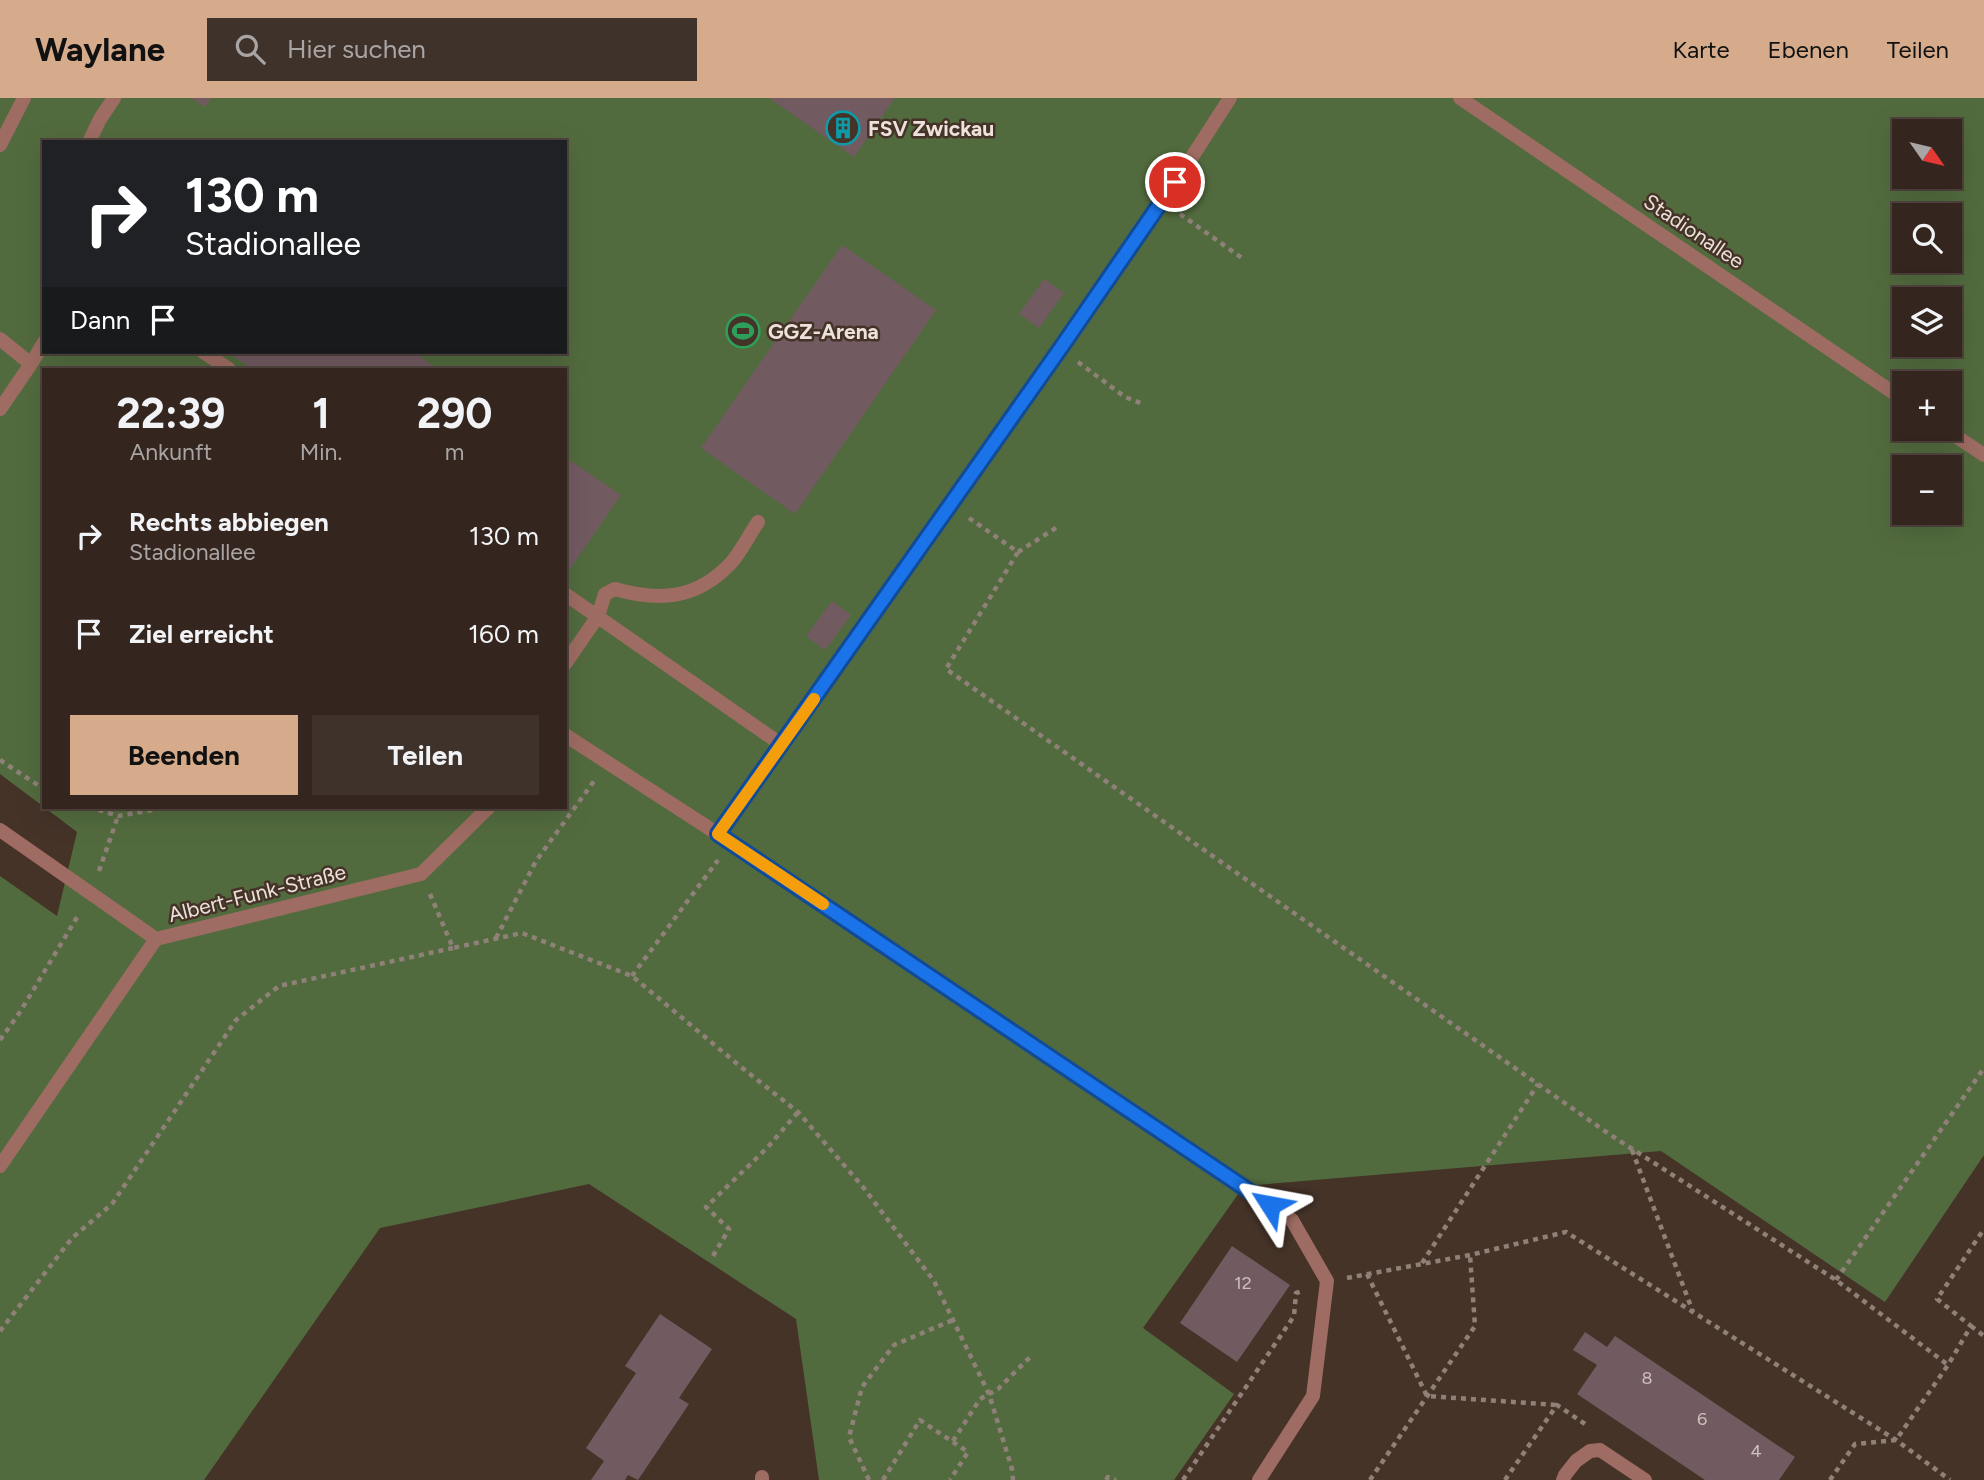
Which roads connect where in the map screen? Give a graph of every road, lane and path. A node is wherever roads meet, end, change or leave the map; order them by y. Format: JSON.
{"nodes":[{"id":1,"x":24,"y":98,"type":"edge"},
{"id":2,"x":114,"y":98,"type":"edge"},
{"id":3,"x":1230,"y":98,"type":"edge"},
{"id":4,"x":1460,"y":98,"type":"edge"},
{"id":5,"x":90,"y":140,"type":"edge"},
{"id":6,"x":0,"y":145,"type":"edge"},
{"id":7,"x":1163,"y":202,"type":"junction"},
{"id":8,"x":1241,"y":258,"type":"dead end"},
{"id":9,"x":0,"y":339,"type":"edge"},
{"id":10,"x":42,"y":345,"type":"edge"},
{"id":11,"x":1060,"y":349,"type":"junction"},
{"id":12,"x":206,"y":354,"type":"edge"},
{"id":13,"x":31,"y":364,"type":"junction"},
{"id":14,"x":227,"y":368,"type":"edge"},
{"id":15,"x":1892,"y":392,"type":"edge"},
{"id":16,"x":1143,"y":404,"type":"dead end"},
{"id":17,"x":0,"y":409,"type":"edge"},
{"id":18,"x":1962,"y":440,"type":"edge"},
{"id":19,"x":1984,"y":455,"type":"edge"},
{"id":20,"x":949,"y":505,"type":"junction"},
{"id":21,"x":758,"y":522,"type":"dead end"},
{"id":22,"x":1059,"y":526,"type":"dead end"},
{"id":23,"x":1018,"y":552,"type":"junction"},
{"id":24,"x":567,"y":595,"type":"edge"},
{"id":25,"x":598,"y":616,"type":"junction"},
{"id":26,"x":567,"y":661,"type":"edge"},
{"id":27,"x":567,"y":736,"type":"edge"},
{"id":28,"x":782,"y":745,"type":"junction"},
{"id":29,"x":0,"y":760,"type":"edge"},
{"id":30,"x":42,"y":788,"type":"edge"},
{"id":31,"x":589,"y":788,"type":"dead end"},
{"id":32,"x":95,"y":809,"type":"edge"},
{"id":33,"x":158,"y":809,"type":"edge"},
{"id":34,"x":487,"y":809,"type":"edge"},
{"id":35,"x":118,"y":816,"type":"junction"},
{"id":36,"x":0,"y":830,"type":"edge"},
{"id":37,"x":718,"y":834,"type":"junction"},
{"id":38,"x":421,"y":874,"type":"junction"},
{"id":39,"x":706,"y":877,"type":"dead end"},
{"id":40,"x":91,"y":893,"type":"junction"},
{"id":41,"x":496,"y":938,"type":"junction"},
{"id":42,"x":156,"y":939,"type":"junction"},
{"id":43,"x":453,"y":948,"type":"junction"},
{"id":44,"x":632,"y":976,"type":"junction"},
{"id":45,"x":0,"y":1040,"type":"edge"},
{"id":46,"x":1984,"y":1068,"type":"edge"},
{"id":47,"x":1538,"y":1084,"type":"junction"},
{"id":48,"x":798,"y":1112,"type":"junction"},
{"id":49,"x":1632,"y":1149,"type":"junction"},
{"id":50,"x":0,"y":1166,"type":"edge"},
{"id":51,"x":1984,"y":1229,"type":"edge"},
{"id":52,"x":1470,"y":1255,"type":"junction"},
{"id":53,"x":713,"y":1256,"type":"dead end"},
{"id":54,"x":1422,"y":1264,"type":"junction"},
{"id":55,"x":1367,"y":1274,"type":"junction"},
{"id":56,"x":1836,"y":1280,"type":"junction"},
{"id":57,"x":1327,"y":1282,"type":"junction"},
{"id":58,"x":1694,"y":1312,"type":"junction"},
{"id":59,"x":953,"y":1320,"type":"junction"},
{"id":60,"x":1971,"y":1326,"type":"junction"},
{"id":61,"x":0,"y":1331,"type":"edge"},
{"id":62,"x":1984,"y":1336,"type":"edge"},
{"id":63,"x":1032,"y":1355,"type":"dead end"},
{"id":64,"x":1948,"y":1365,"type":"junction"},
{"id":65,"x":989,"y":1394,"type":"junction"},
{"id":66,"x":1427,"y":1396,"type":"junction"},
{"id":67,"x":1557,"y":1405,"type":"junction"},
{"id":68,"x":1896,"y":1440,"type":"junction"},
{"id":69,"x":953,"y":1441,"type":"junction"},
{"id":70,"x":1600,"y":1450,"type":"junction"},
{"id":71,"x":869,"y":1480,"type":"edge"},
{"id":72,"x":883,"y":1480,"type":"edge"},
{"id":73,"x":950,"y":1480,"type":"edge"},
{"id":74,"x":1013,"y":1480,"type":"edge"},
{"id":75,"x":1106,"y":1480,"type":"edge"},
{"id":76,"x":1116,"y":1480,"type":"edge"},
{"id":77,"x":1183,"y":1480,"type":"edge"},
{"id":78,"x":1259,"y":1480,"type":"edge"},
{"id":79,"x":1370,"y":1480,"type":"edge"},
{"id":80,"x":1505,"y":1480,"type":"edge"},
{"id":81,"x":1563,"y":1480,"type":"edge"},
{"id":82,"x":1645,"y":1480,"type":"edge"},
{"id":83,"x":1830,"y":1480,"type":"edge"},
{"id":84,"x":1950,"y":1480,"type":"edge"}],
"edges":[{"from":1,"to":6,"type":"street"},
{"from":2,"to":5,"type":"street"},
{"from":3,"to":7,"type":"street"},
{"from":4,"to":15,"type":"street","name":"Stadionallee"},
{"from":7,"to":8,"type":"path"},
{"from":7,"to":11,"type":"street"},
{"from":9,"to":13,"type":"street"},
{"from":10,"to":13,"type":"street"},
{"from":11,"to":16,"type":"path"},
{"from":11,"to":20,"type":"street"},
{"from":12,"to":14,"type":"street"},
{"from":13,"to":17,"type":"street"},
{"from":18,"to":19,"type":"street"},
{"from":20,"to":23,"type":"path"},
{"from":20,"to":28,"type":"street"},
{"from":21,"to":25,"type":"street"},
{"from":22,"to":23,"type":"path"},
{"from":23,"to":47,"type":"path"},
{"from":24,"to":25,"type":"street"},
{"from":25,"to":26,"type":"street"},
{"from":25,"to":28,"type":"street"},
{"from":27,"to":37,"type":"street"},
{"from":28,"to":37,"type":"street"},
{"from":29,"to":30,"type":"path"},
{"from":31,"to":41,"type":"path"},
{"from":32,"to":35,"type":"path"},
{"from":33,"to":35,"type":"path"},
{"from":34,"to":38,"type":"street"},
{"from":35,"to":40,"type":"path"},
{"from":36,"to":40,"type":"street"},
{"from":37,"to":57,"type":"street"},
{"from":38,"to":42,"type":"street","name":"Albert-Funk-Straße"},
{"from":38,"to":43,"type":"path"},
{"from":39,"to":44,"type":"path"},
{"from":40,"to":42,"type":"street"},
{"from":40,"to":45,"type":"path"},
{"from":41,"to":43,"type":"path"},
{"from":41,"to":44,"type":"path"},
{"from":42,"to":50,"type":"street","name":"Albert-Funk-Straße"},
{"from":43,"to":61,"type":"path"},
{"from":44,"to":48,"type":"path"},
{"from":46,"to":56,"type":"path"},
{"from":47,"to":49,"type":"path"},
{"from":47,"to":54,"type":"path"},
{"from":48,"to":53,"type":"path"},
{"from":48,"to":59,"type":"path"},
{"from":49,"to":56,"type":"path"},
{"from":49,"to":58,"type":"path"},
{"from":51,"to":60,"type":"path"},
{"from":52,"to":54,"type":"path"},
{"from":52,"to":58,"type":"path"},
{"from":52,"to":66,"type":"path"},
{"from":54,"to":55,"type":"path"},
{"from":55,"to":57,"type":"path"},
{"from":55,"to":66,"type":"path"},
{"from":56,"to":64,"type":"path"},
{"from":57,"to":77,"type":"path"},
{"from":57,"to":78,"type":"street"},
{"from":58,"to":68,"type":"path"},
{"from":59,"to":65,"type":"path"},
{"from":59,"to":71,"type":"path"},
{"from":60,"to":62,"type":"path"},
{"from":60,"to":64,"type":"path"},
{"from":63,"to":65,"type":"path"},
{"from":64,"to":68,"type":"path"},
{"from":65,"to":69,"type":"path"},
{"from":65,"to":74,"type":"path"},
{"from":66,"to":67,"type":"path"},
{"from":66,"to":79,"type":"path"},
{"from":67,"to":70,"type":"path"},
{"from":67,"to":80,"type":"path"},
{"from":68,"to":83,"type":"path"},
{"from":68,"to":84,"type":"path"},
{"from":69,"to":72,"type":"path"},
{"from":69,"to":73,"type":"path"},
{"from":70,"to":81,"type":"street"},
{"from":70,"to":82,"type":"street"},
{"from":75,"to":76,"type":"path"}]}
